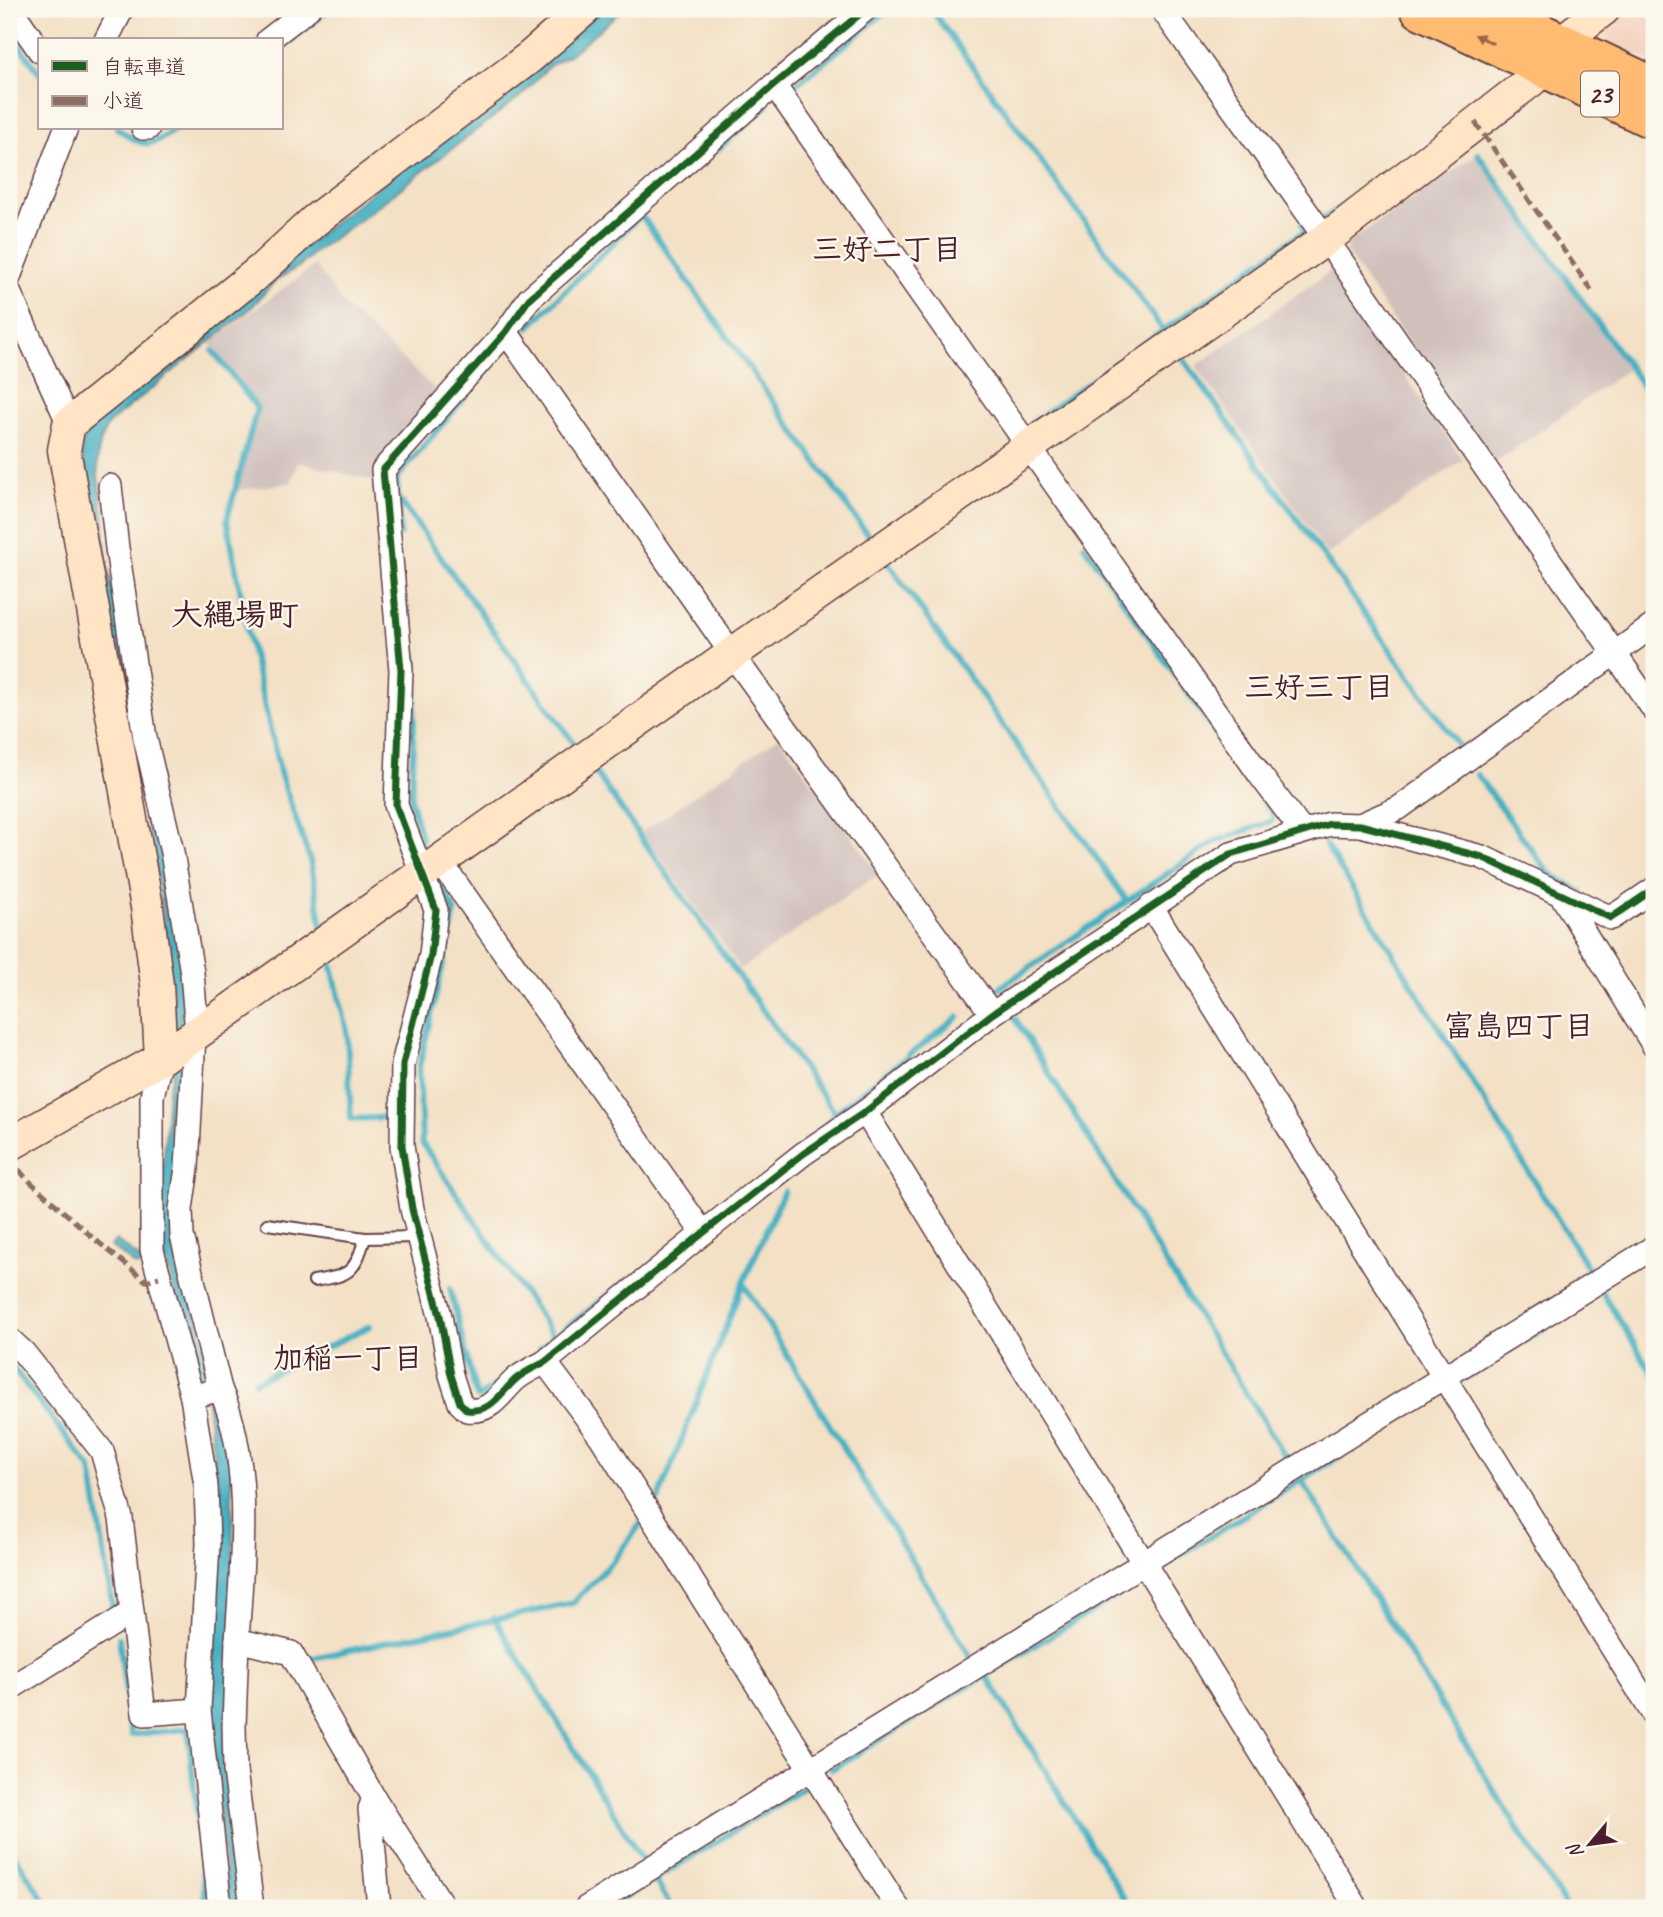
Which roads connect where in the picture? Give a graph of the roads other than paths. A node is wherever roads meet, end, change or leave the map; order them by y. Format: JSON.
{"nodes":[{"id":1,"x":11,"y":9,"type":"edge"},
{"id":2,"x":122,"y":9,"type":"edge"},
{"id":3,"x":308,"y":9,"type":"edge"},
{"id":4,"x":585,"y":9,"type":"edge"},
{"id":5,"x":866,"y":9,"type":"edge"},
{"id":6,"x":1162,"y":9,"type":"edge"},
{"id":7,"x":1420,"y":9,"type":"edge"},
{"id":8,"x":1490,"y":9,"type":"edge"},
{"id":9,"x":1604,"y":9,"type":"edge"},
{"id":10,"x":107,"y":38,"type":"edge"},
{"id":11,"x":271,"y":38,"type":"edge"},
{"id":12,"x":38,"y":48,"type":"edge"},
{"id":13,"x":1553,"y":56,"type":"junction"},
{"id":14,"x":774,"y":85,"type":"junction"},
{"id":15,"x":1654,"y":87,"type":"edge"},
{"id":16,"x":1654,"y":120,"type":"edge"},
{"id":17,"x":65,"y":130,"type":"edge"},
{"id":18,"x":1326,"y":239,"type":"junction"},
{"id":19,"x":9,"y":277,"type":"edge"},
{"id":20,"x":9,"y":292,"type":"edge"},
{"id":21,"x":506,"y":332,"type":"junction"},
{"id":22,"x":69,"y":424,"type":"junction"},
{"id":23,"x":1030,"y":447,"type":"junction"},
{"id":24,"x":110,"y":486,"type":"dead end"},
{"id":25,"x":1654,"y":625,"type":"edge"},
{"id":26,"x":1615,"y":653,"type":"junction"},
{"id":27,"x":732,"y":654,"type":"junction"},
{"id":28,"x":1654,"y":710,"type":"edge"},
{"id":29,"x":1360,"y":825,"type":"junction"},
{"id":30,"x":1302,"y":831,"type":"junction"},
{"id":31,"x":431,"y":868,"type":"junction"},
{"id":32,"x":1654,"y":889,"type":"edge"},
{"id":33,"x":1560,"y":893,"type":"junction"},
{"id":34,"x":1151,"y":906,"type":"junction"},
{"id":35,"x":992,"y":1014,"type":"junction"},
{"id":36,"x":194,"y":1035,"type":"junction"},
{"id":37,"x":1654,"y":1046,"type":"edge"},
{"id":38,"x":163,"y":1057,"type":"junction"},
{"id":39,"x":865,"y":1112,"type":"junction"},
{"id":40,"x":12,"y":1136,"type":"edge"},
{"id":41,"x":267,"y":1224,"type":"dead end"},
{"id":42,"x":702,"y":1233,"type":"junction"},
{"id":43,"x":419,"y":1237,"type":"junction"},
{"id":44,"x":365,"y":1238,"type":"junction"},
{"id":45,"x":1654,"y":1247,"type":"edge"},
{"id":46,"x":314,"y":1281,"type":"dead end"},
{"id":47,"x":9,"y":1339,"type":"edge"},
{"id":48,"x":545,"y":1362,"type":"junction"},
{"id":49,"x":1444,"y":1377,"type":"junction"},
{"id":50,"x":207,"y":1393,"type":"junction"},
{"id":51,"x":1143,"y":1563,"type":"junction"},
{"id":52,"x":132,"y":1612,"type":"junction"},
{"id":53,"x":237,"y":1640,"type":"junction"},
{"id":54,"x":9,"y":1689,"type":"edge"},
{"id":55,"x":199,"y":1710,"type":"junction"},
{"id":56,"x":1654,"y":1715,"type":"edge"},
{"id":57,"x":811,"y":1768,"type":"junction"},
{"id":58,"x":374,"y":1798,"type":"junction"},
{"id":59,"x":220,"y":1908,"type":"edge"},
{"id":60,"x":252,"y":1908,"type":"edge"},
{"id":61,"x":379,"y":1908,"type":"edge"},
{"id":62,"x":444,"y":1908,"type":"edge"},
{"id":63,"x":586,"y":1908,"type":"edge"},
{"id":64,"x":898,"y":1908,"type":"edge"},
{"id":65,"x":1357,"y":1908,"type":"edge"}],
"edges":[{"from":1,"to":12,"type":"street"},
{"from":2,"to":10,"type":"street"},
{"from":3,"to":11,"type":"street"},
{"from":4,"to":22,"type":"street"},
{"from":5,"to":14,"type":"street"},
{"from":6,"to":18,"type":"street"},
{"from":13,"to":7,"type":"highway","number":"23","one_way":true},
{"from":8,"to":13,"type":"highway","number":"23"},
{"from":9,"to":13,"type":"street"},
{"from":13,"to":15,"type":"highway","number":"23"},
{"from":13,"to":16,"type":"highway","number":"23"},
{"from":13,"to":18,"type":"street"},
{"from":14,"to":21,"type":"street"},
{"from":14,"to":23,"type":"street"},
{"from":17,"to":19,"type":"street"},
{"from":18,"to":23,"type":"street"},
{"from":18,"to":26,"type":"street"},
{"from":20,"to":22,"type":"street"},
{"from":21,"to":27,"type":"street"},
{"from":21,"to":31,"type":"street"},
{"from":22,"to":38,"type":"street"},
{"from":23,"to":27,"type":"street"},
{"from":23,"to":30,"type":"street"},
{"from":24,"to":36,"type":"street"},
{"from":25,"to":26,"type":"street"},
{"from":26,"to":28,"type":"street"},
{"from":26,"to":29,"type":"street"},
{"from":27,"to":31,"type":"street"},
{"from":27,"to":35,"type":"street"},
{"from":29,"to":30,"type":"street"},
{"from":29,"to":33,"type":"street"},
{"from":30,"to":34,"type":"street"},
{"from":31,"to":36,"type":"street"},
{"from":31,"to":42,"type":"street"},
{"from":31,"to":43,"type":"street"},
{"from":32,"to":33,"type":"street"},
{"from":33,"to":37,"type":"street"},
{"from":34,"to":35,"type":"street"},
{"from":34,"to":49,"type":"street"},
{"from":35,"to":39,"type":"street"},
{"from":36,"to":38,"type":"street"},
{"from":36,"to":50,"type":"street"},
{"from":38,"to":40,"type":"street"},
{"from":38,"to":50,"type":"street"},
{"from":39,"to":42,"type":"street"},
{"from":39,"to":51,"type":"street"},
{"from":41,"to":44,"type":"lane"},
{"from":42,"to":48,"type":"street"},
{"from":43,"to":44,"type":"lane"},
{"from":43,"to":48,"type":"street"},
{"from":44,"to":46,"type":"lane"},
{"from":45,"to":49,"type":"street"},
{"from":47,"to":52,"type":"street"},
{"from":48,"to":57,"type":"street"},
{"from":49,"to":51,"type":"street"},
{"from":49,"to":56,"type":"street"},
{"from":50,"to":53,"type":"street"},
{"from":50,"to":55,"type":"street"},
{"from":51,"to":57,"type":"street"},
{"from":51,"to":65,"type":"street"},
{"from":52,"to":54,"type":"street"},
{"from":52,"to":55,"type":"street"},
{"from":53,"to":58,"type":"street"},
{"from":53,"to":60,"type":"street"},
{"from":55,"to":59,"type":"street"},
{"from":57,"to":63,"type":"street"},
{"from":57,"to":64,"type":"street"},
{"from":58,"to":61,"type":"street"},
{"from":58,"to":62,"type":"street"}]}
